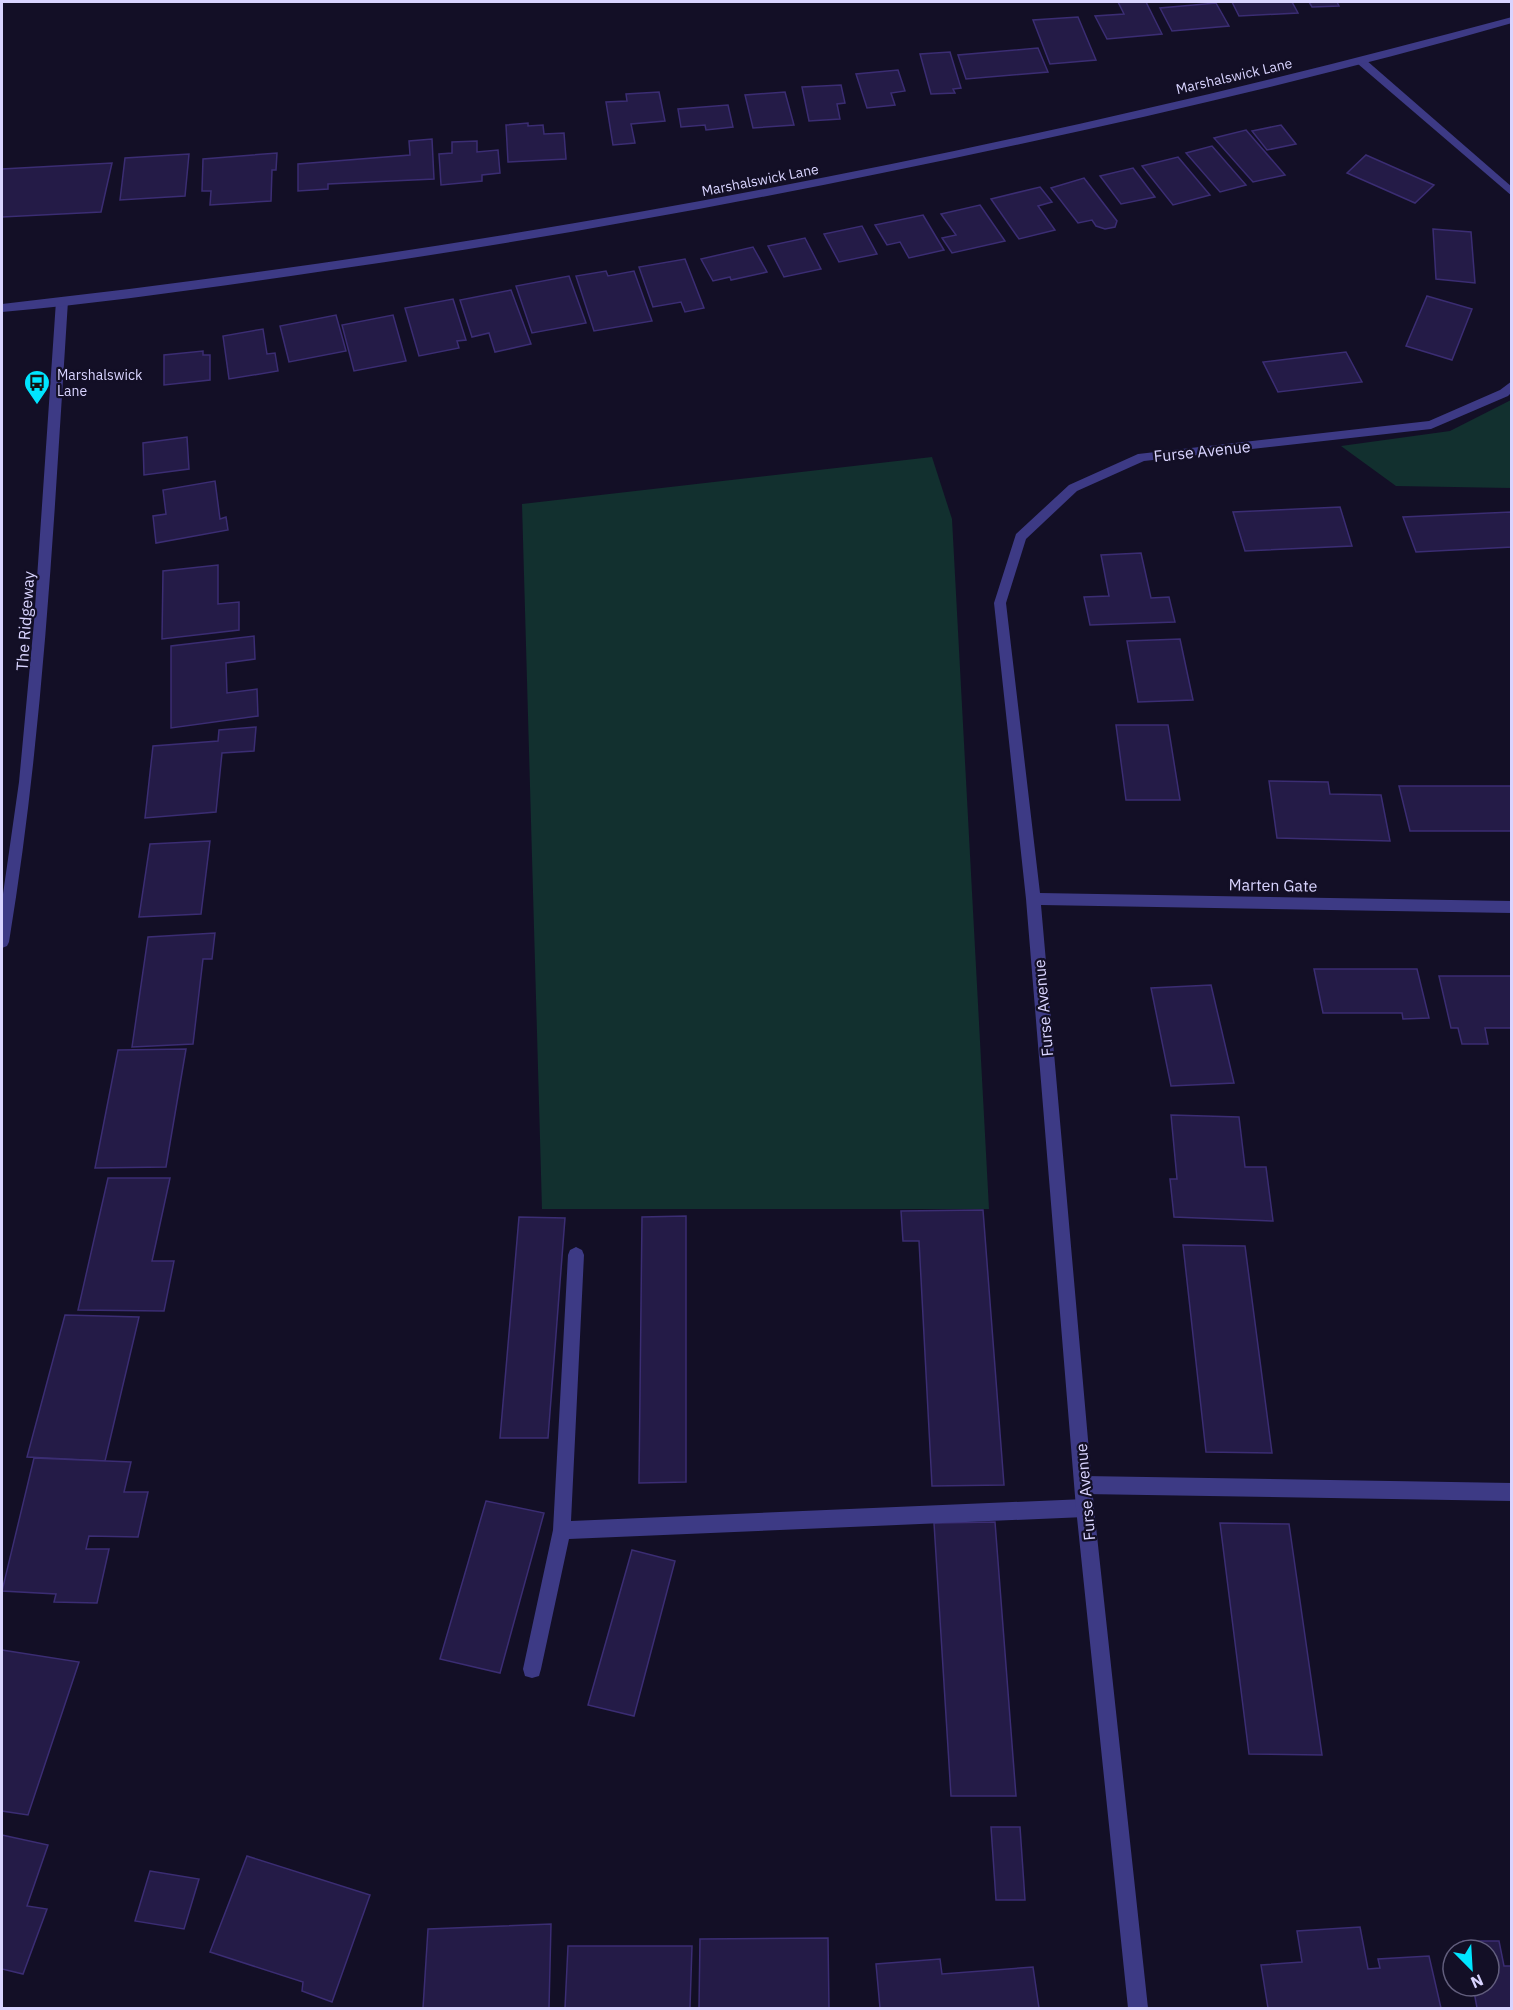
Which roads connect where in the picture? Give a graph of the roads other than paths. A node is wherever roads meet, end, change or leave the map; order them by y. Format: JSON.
{"nodes":[{"id":1,"x":1512,"y":20,"type":"edge"},
{"id":2,"x":1362,"y":62,"type":"junction"},
{"id":3,"x":1512,"y":193,"type":"edge"},
{"id":4,"x":62,"y":301,"type":"junction"},
{"id":5,"x":2,"y":308,"type":"edge"},
{"id":6,"x":1512,"y":385,"type":"edge"},
{"id":7,"x":6,"y":896,"type":"edge"},
{"id":8,"x":1033,"y":899,"type":"junction"},
{"id":9,"x":1512,"y":907,"type":"edge"},
{"id":10,"x":2,"y":942,"type":"edge"},
{"id":11,"x":576,"y":1255,"type":"dead end"},
{"id":12,"x":1084,"y":1485,"type":"junction"},
{"id":13,"x":1512,"y":1492,"type":"edge"},
{"id":14,"x":1085,"y":1508,"type":"junction"},
{"id":15,"x":562,"y":1530,"type":"junction"},
{"id":16,"x":532,"y":1669,"type":"dead end"},
{"id":17,"x":1138,"y":2008,"type":"edge"}],
"edges":[{"from":1,"to":2,"type":"street","name":"Marshalswick Lane"},
{"from":2,"to":3,"type":"street"},
{"from":2,"to":4,"type":"street","name":"Marshalswick Lane"},
{"from":4,"to":5,"type":"street","name":"Marshalswick Lane"},
{"from":4,"to":7,"type":"street","name":"The Ridgeway"},
{"from":6,"to":8,"type":"street","name":"Furse Avenue"},
{"from":7,"to":10,"type":"street","name":"The Ridgeway"},
{"from":8,"to":9,"type":"street","name":"Marten Gate"},
{"from":8,"to":12,"type":"street","name":"Furse Avenue"},
{"from":11,"to":15,"type":"street"},
{"from":12,"to":13,"type":"street"},
{"from":12,"to":14,"type":"street","name":"Furse Avenue"},
{"from":14,"to":15,"type":"street"},
{"from":14,"to":17,"type":"street","name":"Furse Avenue"},
{"from":15,"to":16,"type":"street"}]}
